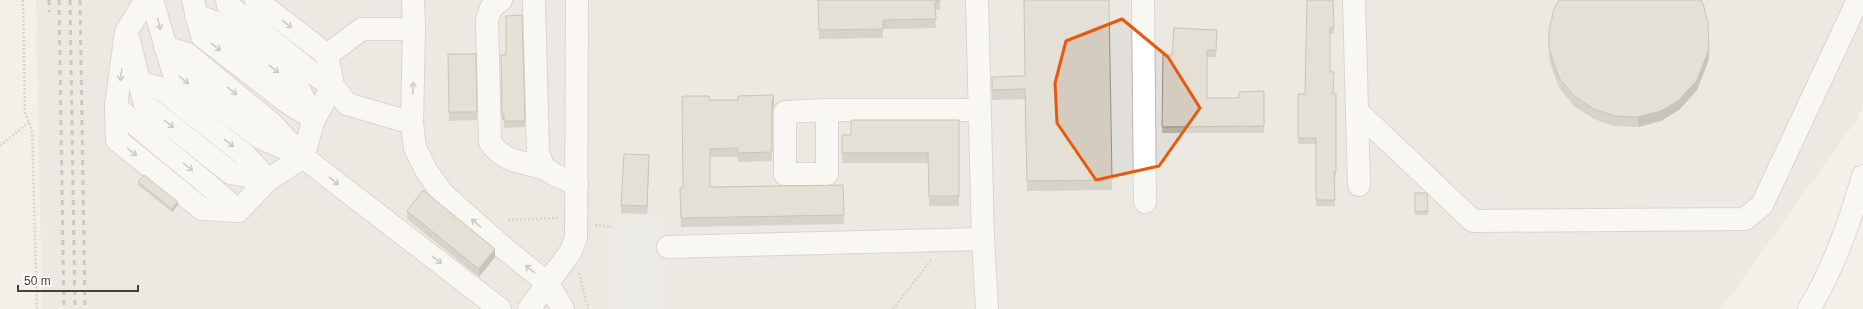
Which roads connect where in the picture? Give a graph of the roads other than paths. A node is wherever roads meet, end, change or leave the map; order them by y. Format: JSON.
{"nodes":[{"id":1,"x":146,"y":0,"type":"edge"},
{"id":2,"x":152,"y":0,"type":"edge"},
{"id":3,"x":227,"y":0,"type":"edge"},
{"id":4,"x":256,"y":0,"type":"edge"},
{"id":5,"x":413,"y":0,"type":"edge"},
{"id":6,"x":501,"y":0,"type":"edge"},
{"id":7,"x":534,"y":0,"type":"edge"},
{"id":8,"x":578,"y":0,"type":"edge"},
{"id":9,"x":977,"y":0,"type":"edge"},
{"id":10,"x":1143,"y":0,"type":"edge"},
{"id":11,"x":1354,"y":0,"type":"edge"},
{"id":12,"x":1858,"y":0,"type":"edge"},
{"id":13,"x":195,"y":8,"type":"edge"},
{"id":14,"x":414,"y":29,"type":"junction"},
{"id":15,"x":126,"y":32,"type":"junction"},
{"id":16,"x":327,"y":55,"type":"junction"},
{"id":17,"x":333,"y":86,"type":"junction"},
{"id":18,"x":827,"y":110,"type":"dead end"},
{"id":19,"x":979,"y":110,"type":"junction"},
{"id":20,"x":1357,"y":111,"type":"junction"},
{"id":21,"x":314,"y":119,"type":"junction"},
{"id":22,"x":412,"y":123,"type":"junction"},
{"id":23,"x":303,"y":157,"type":"junction"},
{"id":24,"x":544,"y":168,"type":"junction"},
{"id":25,"x":1863,"y":176,"type":"edge"},
{"id":26,"x":268,"y":180,"type":"junction"},
{"id":27,"x":577,"y":184,"type":"junction"},
{"id":28,"x":1359,"y":185,"type":"dead end"},
{"id":29,"x":1145,"y":202,"type":"dead end"},
{"id":30,"x":983,"y":239,"type":"junction"},
{"id":31,"x":668,"y":247,"type":"dead end"},
{"id":32,"x":547,"y":283,"type":"junction"},
{"id":33,"x":500,"y":309,"type":"edge"},
{"id":34,"x":529,"y":309,"type":"edge"},
{"id":35,"x":563,"y":309,"type":"edge"},
{"id":36,"x":987,"y":309,"type":"edge"},
{"id":37,"x":1809,"y":309,"type":"edge"}],
"edges":[{"from":1,"to":15,"type":"street"},
{"from":2,"to":23,"type":"street","one_way":true},
{"from":3,"to":17,"type":"street"},
{"from":4,"to":16,"type":"street","one_way":true},
{"from":5,"to":14,"type":"street"},
{"from":6,"to":24,"type":"street"},
{"from":7,"to":24,"type":"street"},
{"from":8,"to":27,"type":"street"},
{"from":9,"to":19,"type":"street"},
{"from":10,"to":29,"type":"street"},
{"from":11,"to":20,"type":"street"},
{"from":12,"to":20,"type":"street"},
{"from":13,"to":21,"type":"street","one_way":true},
{"from":14,"to":16,"type":"street"},
{"from":22,"to":14,"type":"street","one_way":true},
{"from":15,"to":26,"type":"street","one_way":true},
{"from":15,"to":26,"type":"street","one_way":true},
{"from":16,"to":17,"type":"street"},
{"from":17,"to":21,"type":"street"},
{"from":17,"to":22,"type":"street"},
{"from":18,"to":19,"type":"street"},
{"from":19,"to":30,"type":"street"},
{"from":20,"to":28,"type":"street"},
{"from":21,"to":23,"type":"street"},
{"from":32,"to":22,"type":"street","one_way":true},
{"from":23,"to":26,"type":"street"},
{"from":23,"to":33,"type":"street","one_way":true},
{"from":24,"to":27,"type":"street"},
{"from":25,"to":37,"type":"street"},
{"from":27,"to":32,"type":"street"},
{"from":30,"to":31,"type":"street"},
{"from":30,"to":36,"type":"street"},
{"from":32,"to":34,"type":"street"},
{"from":32,"to":35,"type":"street"}]}
